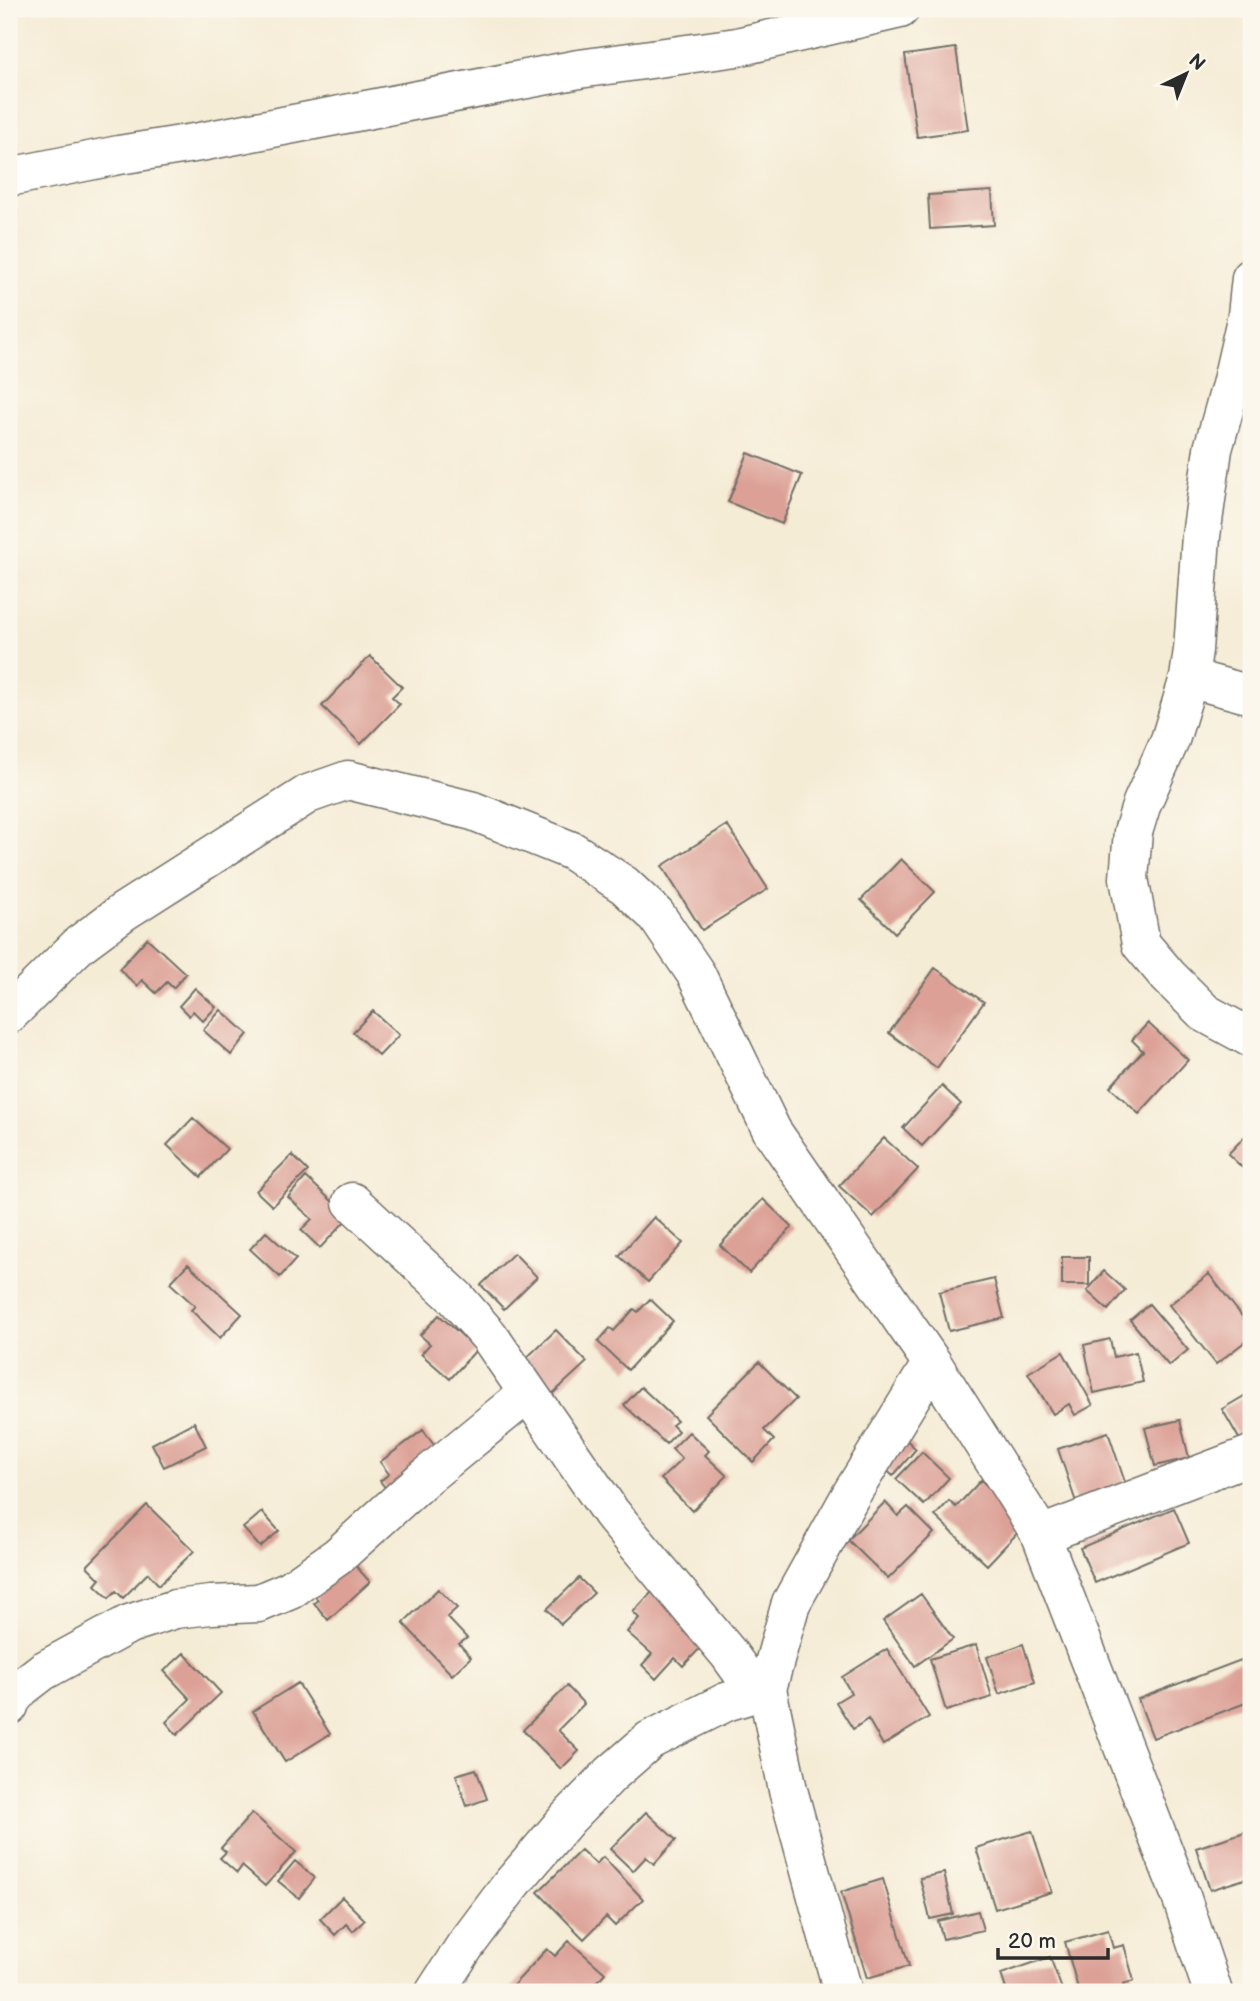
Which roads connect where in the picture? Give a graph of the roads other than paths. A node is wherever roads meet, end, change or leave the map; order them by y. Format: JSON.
{"nodes":[{"id":1,"x":900,"y":9,"type":"edge"},
{"id":2,"x":9,"y":177,"type":"edge"},
{"id":3,"x":1251,"y":278,"type":"edge"},
{"id":4,"x":1189,"y":678,"type":"junction"},
{"id":5,"x":1251,"y":695,"type":"edge"},
{"id":6,"x":9,"y":1014,"type":"edge"},
{"id":7,"x":1251,"y":1038,"type":"edge"},
{"id":8,"x":352,"y":1202,"type":"dead end"},
{"id":9,"x":932,"y":1363,"type":"junction"},
{"id":10,"x":527,"y":1393,"type":"junction"},
{"id":11,"x":1251,"y":1455,"type":"edge"},
{"id":12,"x":1041,"y":1535,"type":"junction"},
{"id":13,"x":762,"y":1691,"type":"junction"},
{"id":14,"x":9,"y":1706,"type":"edge"},
{"id":15,"x":435,"y":1992,"type":"edge"},
{"id":16,"x":844,"y":1992,"type":"edge"},
{"id":17,"x":1213,"y":1992,"type":"edge"}],
"edges":[{"from":1,"to":2,"type":"street"},
{"from":3,"to":4,"type":"street"},
{"from":4,"to":5,"type":"street"},
{"from":4,"to":7,"type":"street"},
{"from":6,"to":9,"type":"street"},
{"from":8,"to":10,"type":"street"},
{"from":9,"to":12,"type":"street"},
{"from":9,"to":13,"type":"street"},
{"from":10,"to":13,"type":"street"},
{"from":10,"to":14,"type":"street"},
{"from":11,"to":12,"type":"street"},
{"from":12,"to":17,"type":"street"},
{"from":13,"to":15,"type":"street"},
{"from":13,"to":16,"type":"street"}]}
